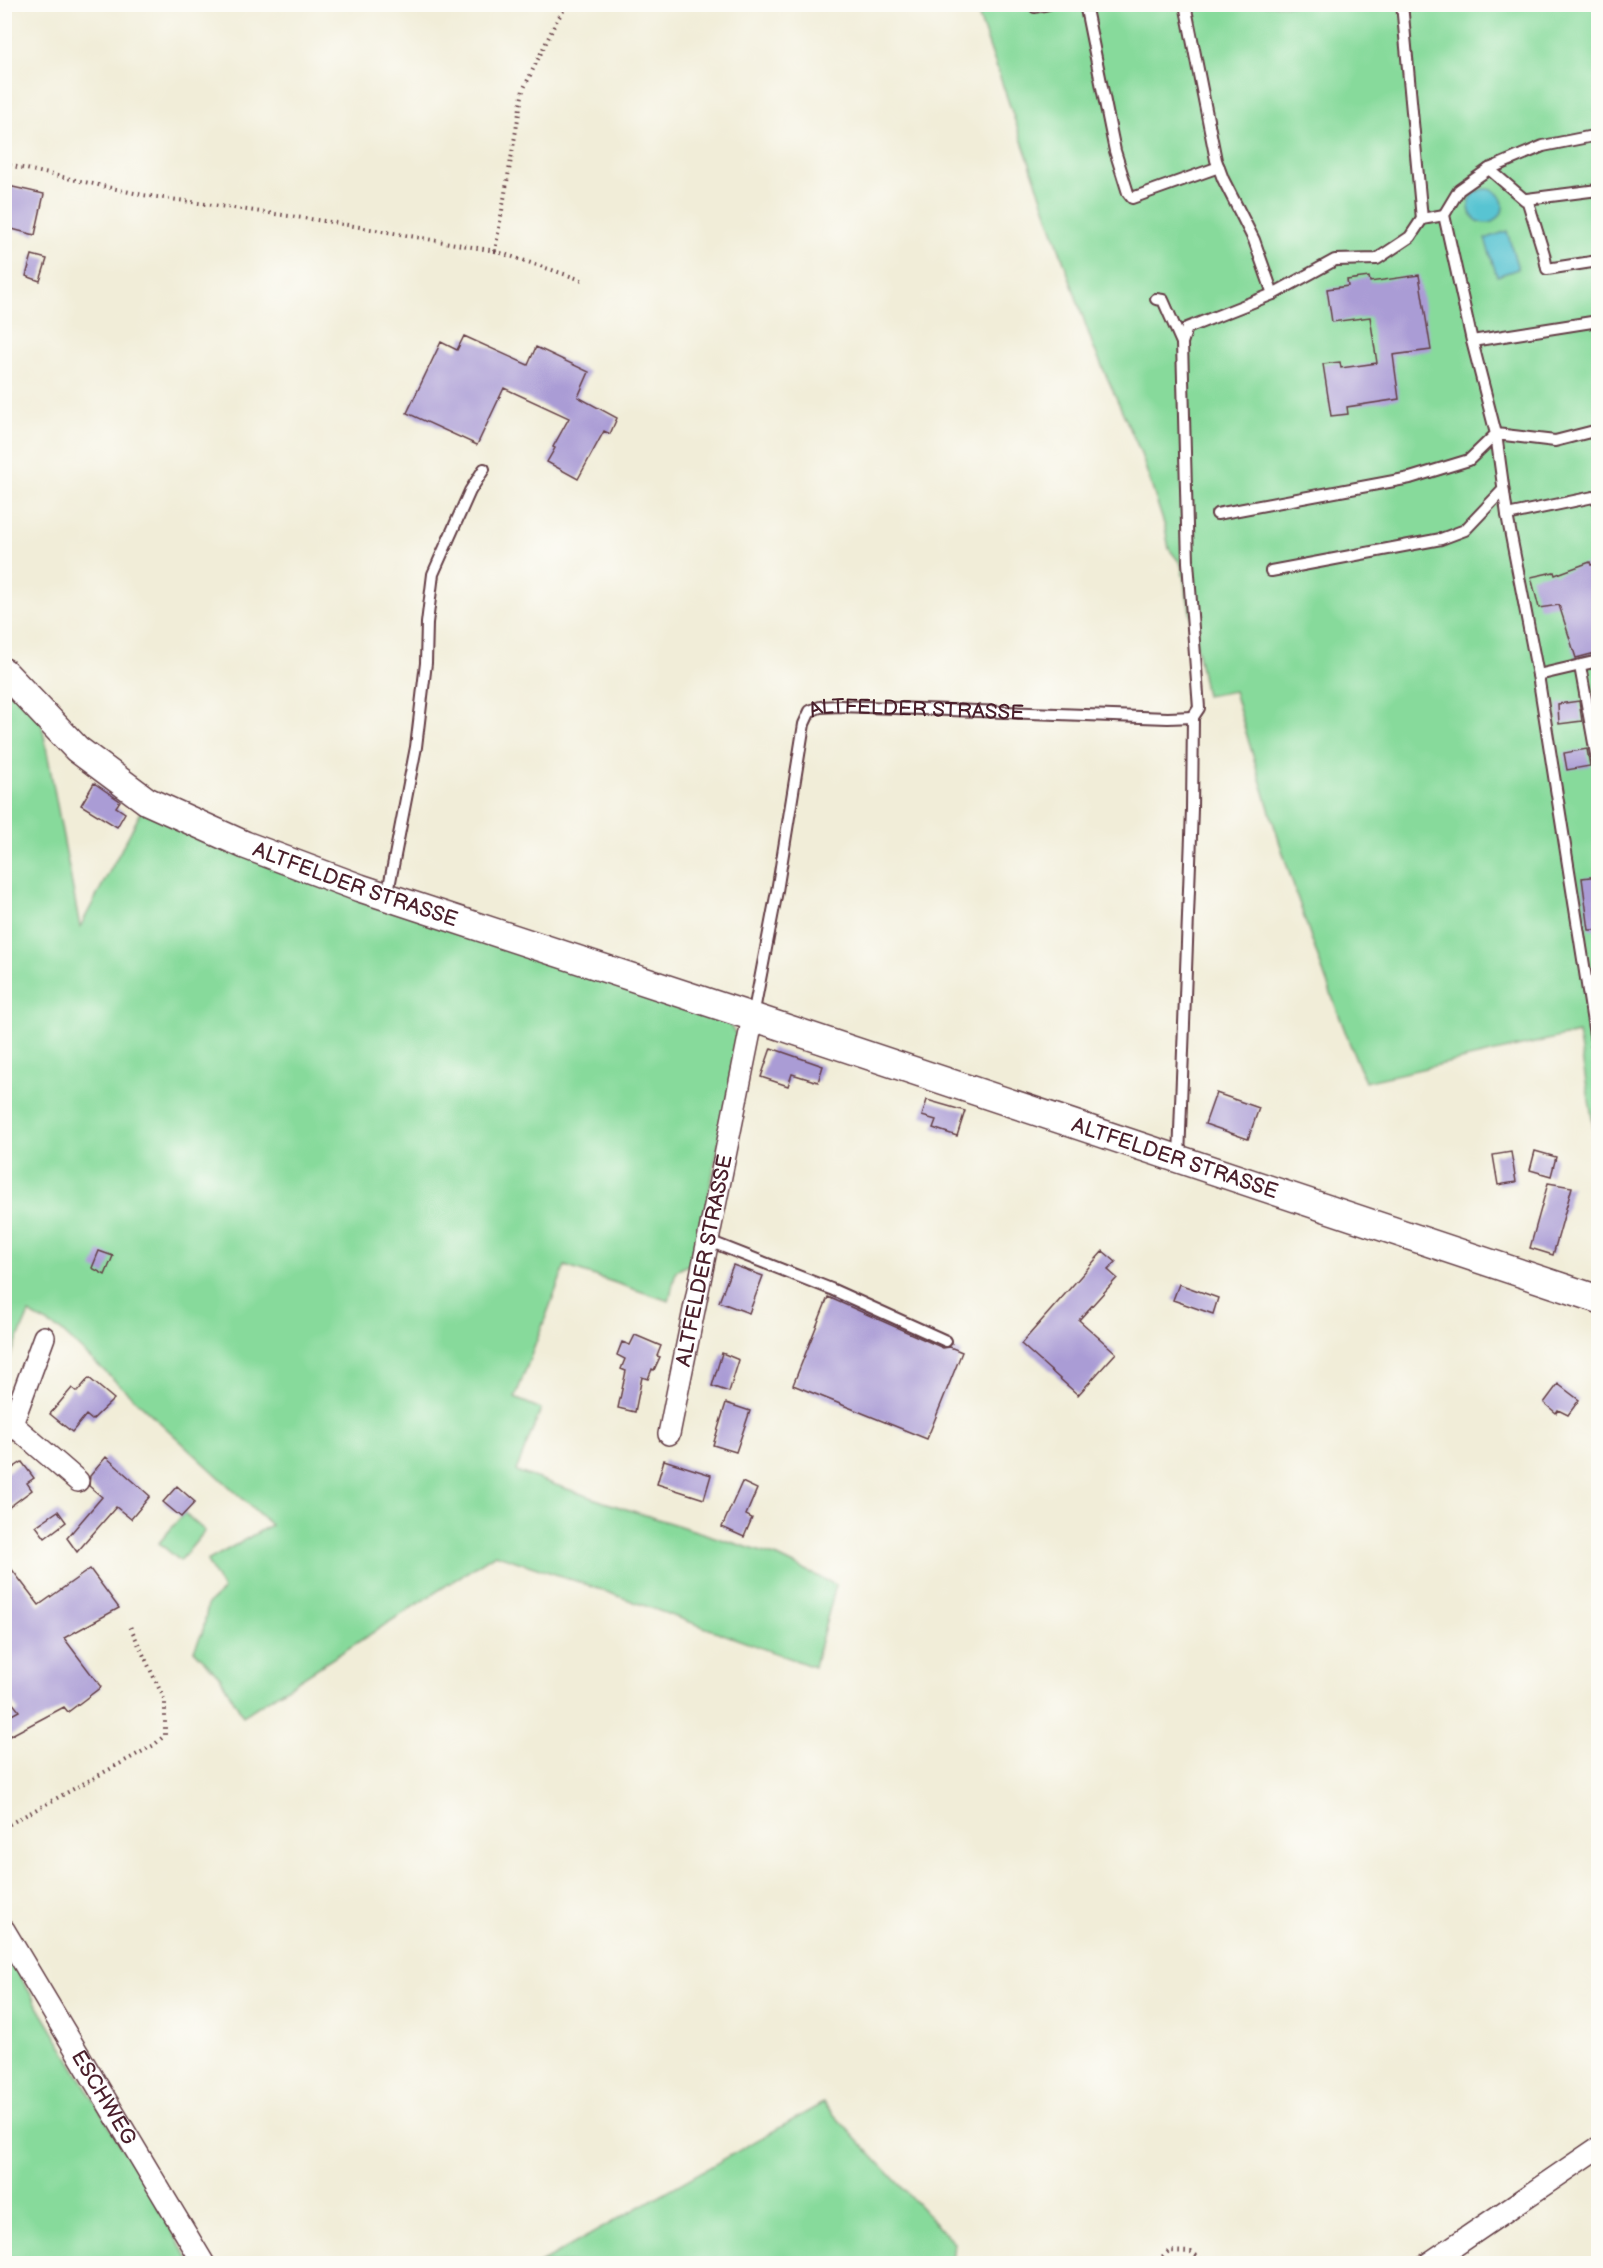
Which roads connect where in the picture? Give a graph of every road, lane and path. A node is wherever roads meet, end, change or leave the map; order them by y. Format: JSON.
{"nodes":[{"id":1,"x":568,"y":4,"type":"edge"},
{"id":2,"x":1049,"y":4,"type":"edge"},
{"id":3,"x":1085,"y":4,"type":"edge"},
{"id":4,"x":1185,"y":4,"type":"edge"},
{"id":5,"x":1402,"y":4,"type":"edge"},
{"id":6,"x":1035,"y":7,"type":"dead end"},
{"id":7,"x":1599,"y":135,"type":"edge"},
{"id":8,"x":4,"y":164,"type":"edge"},
{"id":9,"x":1219,"y":167,"type":"junction"},
{"id":10,"x":1489,"y":169,"type":"junction"},
{"id":11,"x":1599,"y":190,"type":"edge"},
{"id":12,"x":1527,"y":199,"type":"junction"},
{"id":13,"x":1444,"y":215,"type":"junction"},
{"id":14,"x":1422,"y":219,"type":"junction"},
{"id":15,"x":495,"y":251,"type":"junction"},
{"id":16,"x":1599,"y":261,"type":"edge"},
{"id":17,"x":585,"y":281,"type":"dead end"},
{"id":18,"x":1273,"y":294,"type":"junction"},
{"id":19,"x":1156,"y":299,"type":"dead end"},
{"id":20,"x":1599,"y":321,"type":"edge"},
{"id":21,"x":1472,"y":341,"type":"junction"},
{"id":22,"x":1182,"y":343,"type":"junction"},
{"id":23,"x":1599,"y":430,"type":"edge"},
{"id":24,"x":1496,"y":434,"type":"junction"},
{"id":25,"x":484,"y":468,"type":"dead end"},
{"id":26,"x":1503,"y":490,"type":"junction"},
{"id":27,"x":1599,"y":496,"type":"edge"},
{"id":28,"x":1217,"y":514,"type":"dead end"},
{"id":29,"x":1507,"y":515,"type":"junction"},
{"id":30,"x":1271,"y":572,"type":"dead end"},
{"id":31,"x":1599,"y":661,"type":"edge"},
{"id":32,"x":1581,"y":666,"type":"junction"},
{"id":33,"x":4,"y":672,"type":"edge"},
{"id":34,"x":1538,"y":675,"type":"junction"},
{"id":35,"x":1193,"y":717,"type":"junction"},
{"id":36,"x":1599,"y":765,"type":"edge"},
{"id":37,"x":387,"y":897,"type":"junction"},
{"id":38,"x":753,"y":1017,"type":"junction"},
{"id":39,"x":1599,"y":1054,"type":"edge"},
{"id":40,"x":1179,"y":1159,"type":"junction"},
{"id":41,"x":709,"y":1241,"type":"junction"},
{"id":42,"x":1599,"y":1299,"type":"edge"},
{"id":43,"x":44,"y":1337,"type":"dead end"},
{"id":44,"x":946,"y":1341,"type":"dead end"},
{"id":45,"x":8,"y":1429,"type":"edge"},
{"id":46,"x":669,"y":1434,"type":"dead end"},
{"id":47,"x":78,"y":1481,"type":"dead end"},
{"id":48,"x":129,"y":1624,"type":"dead end"},
{"id":49,"x":4,"y":1827,"type":"edge"},
{"id":50,"x":4,"y":1930,"type":"edge"},
{"id":51,"x":1599,"y":2148,"type":"edge"},
{"id":52,"x":204,"y":2264,"type":"edge"},
{"id":53,"x":1153,"y":2264,"type":"edge"},
{"id":54,"x":1209,"y":2264,"type":"edge"},
{"id":55,"x":1428,"y":2264,"type":"edge"}],
"edges":[{"from":1,"to":15,"type":"path"},
{"from":2,"to":6,"type":"lane"},
{"from":3,"to":9,"type":"lane"},
{"from":4,"to":9,"type":"lane"},
{"from":5,"to":14,"type":"lane"},
{"from":7,"to":10,"type":"lane"},
{"from":8,"to":15,"type":"path"},
{"from":9,"to":18,"type":"lane"},
{"from":10,"to":12,"type":"lane"},
{"from":10,"to":13,"type":"lane"},
{"from":11,"to":12,"type":"lane"},
{"from":12,"to":16,"type":"lane"},
{"from":13,"to":14,"type":"lane"},
{"from":13,"to":21,"type":"lane"},
{"from":14,"to":18,"type":"lane"},
{"from":15,"to":17,"type":"path"},
{"from":18,"to":22,"type":"lane"},
{"from":19,"to":22,"type":"lane"},
{"from":20,"to":21,"type":"lane"},
{"from":21,"to":24,"type":"lane"},
{"from":22,"to":35,"type":"lane"},
{"from":23,"to":24,"type":"lane"},
{"from":24,"to":26,"type":"lane"},
{"from":24,"to":28,"type":"lane"},
{"from":25,"to":37,"type":"lane"},
{"from":26,"to":29,"type":"lane"},
{"from":26,"to":30,"type":"lane"},
{"from":27,"to":29,"type":"lane"},
{"from":29,"to":34,"type":"lane"},
{"from":31,"to":32,"type":"lane"},
{"from":32,"to":34,"type":"lane"},
{"from":32,"to":36,"type":"lane"},
{"from":33,"to":37,"type":"street","name":"ALTFELDER STRASSE"},
{"from":34,"to":39,"type":"lane"},
{"from":35,"to":38,"type":"lane","name":"ALTFELDER STRASSE"},
{"from":35,"to":40,"type":"lane"},
{"from":37,"to":38,"type":"street","name":"ALTFELDER STRASSE"},
{"from":38,"to":40,"type":"street","name":"ALTFELDER STRASSE"},
{"from":38,"to":41,"type":"street","name":"ALTFELDER STRASSE"},
{"from":40,"to":42,"type":"street","name":"ALTFELDER STRASSE"},
{"from":41,"to":44,"type":"lane"},
{"from":41,"to":46,"type":"street","name":"ALTFELDER STRASSE"},
{"from":43,"to":45,"type":"street"},
{"from":45,"to":47,"type":"street"},
{"from":48,"to":49,"type":"path"},
{"from":50,"to":52,"type":"street","name":"ESCHWEG"},
{"from":51,"to":55,"type":"street"},
{"from":53,"to":54,"type":"path"}]}
